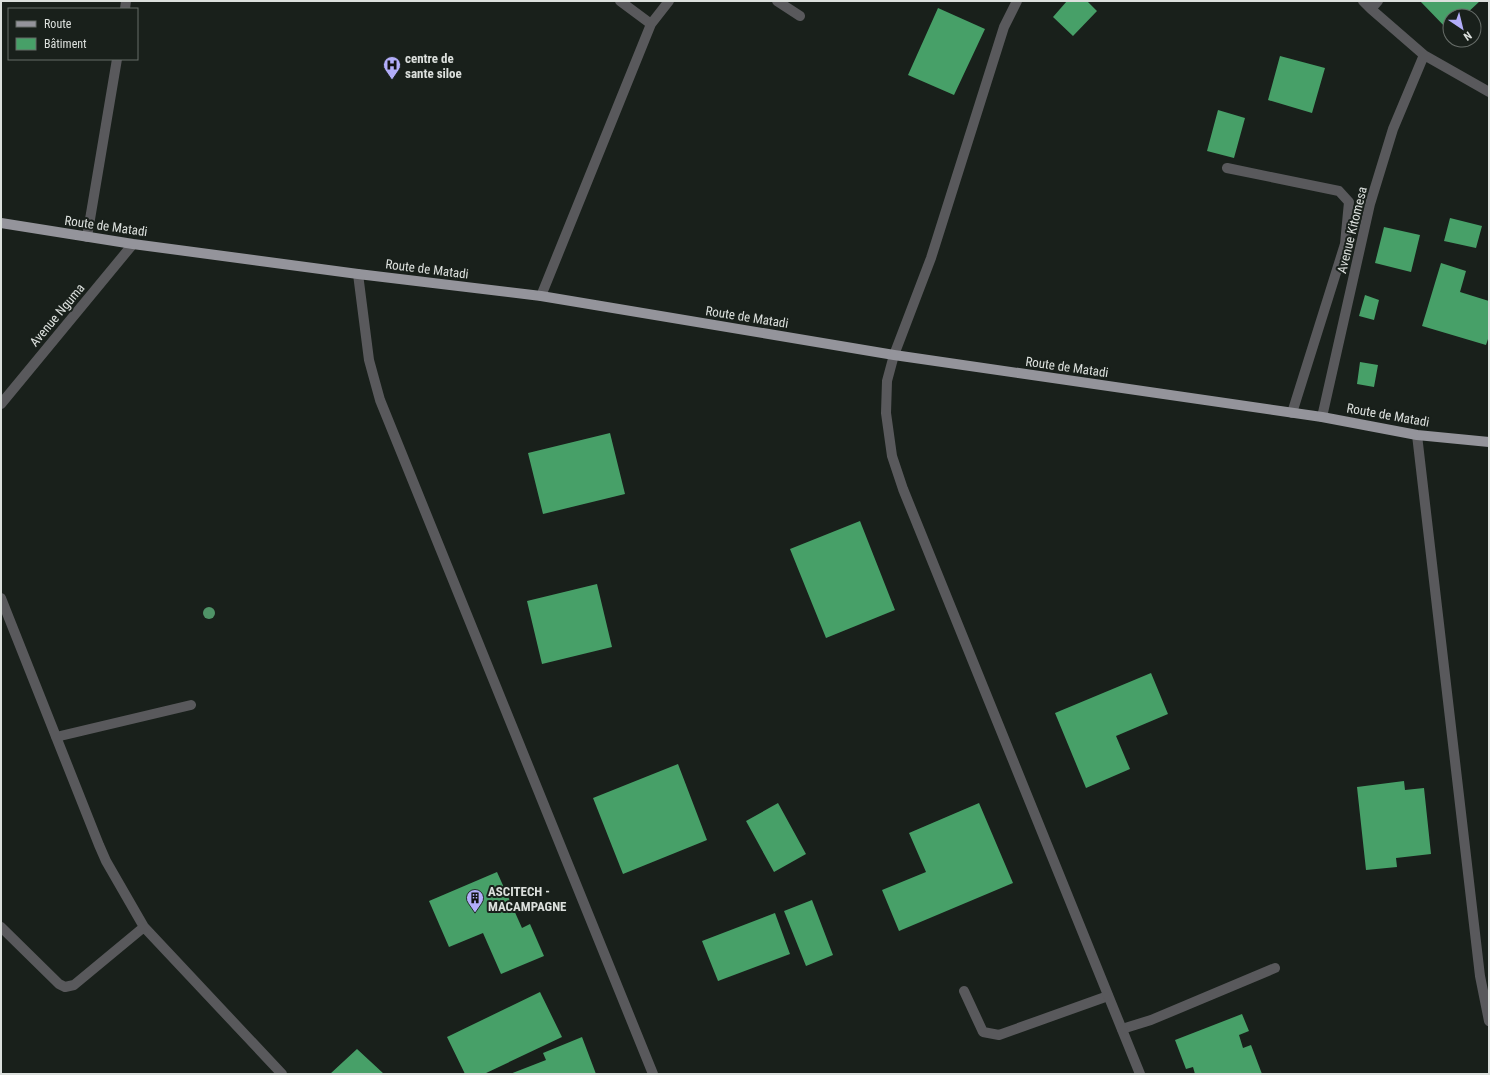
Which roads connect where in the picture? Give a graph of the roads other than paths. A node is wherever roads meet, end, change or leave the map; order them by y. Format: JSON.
{"nodes":[{"id":1,"x":620,"y":1,"type":"edge"},
{"id":2,"x":669,"y":1,"type":"edge"},
{"id":3,"x":777,"y":1,"type":"edge"},
{"id":4,"x":1018,"y":1,"type":"edge"},
{"id":5,"x":1363,"y":1,"type":"edge"},
{"id":6,"x":1378,"y":1,"type":"edge"},
{"id":7,"x":1371,"y":9,"type":"junction"},
{"id":8,"x":800,"y":16,"type":"dead end"},
{"id":9,"x":651,"y":24,"type":"junction"},
{"id":10,"x":1424,"y":55,"type":"junction"},
{"id":11,"x":116,"y":60,"type":"edge"},
{"id":12,"x":1489,"y":92,"type":"edge"},
{"id":13,"x":1227,"y":168,"type":"dead end"},
{"id":14,"x":1,"y":223,"type":"edge"},
{"id":15,"x":87,"y":237,"type":"junction"},
{"id":16,"x":133,"y":244,"type":"junction"},
{"id":17,"x":358,"y":274,"type":"junction"},
{"id":18,"x":541,"y":296,"type":"junction"},
{"id":19,"x":894,"y":355,"type":"junction"},
{"id":20,"x":1,"y":404,"type":"edge"},
{"id":21,"x":1292,"y":412,"type":"junction"},
{"id":22,"x":1322,"y":417,"type":"junction"},
{"id":23,"x":1417,"y":435,"type":"junction"},
{"id":24,"x":1489,"y":442,"type":"edge"},
{"id":25,"x":1,"y":598,"type":"edge"},
{"id":26,"x":190,"y":705,"type":"dead end"},
{"id":27,"x":56,"y":737,"type":"junction"},
{"id":28,"x":144,"y":927,"type":"junction"},
{"id":29,"x":1,"y":928,"type":"edge"},
{"id":30,"x":1275,"y":968,"type":"dead end"},
{"id":31,"x":964,"y":991,"type":"dead end"},
{"id":32,"x":1108,"y":996,"type":"junction"},
{"id":33,"x":1489,"y":1021,"type":"edge"},
{"id":34,"x":1122,"y":1029,"type":"junction"},
{"id":35,"x":282,"y":1074,"type":"edge"},
{"id":36,"x":653,"y":1074,"type":"edge"},
{"id":37,"x":1140,"y":1074,"type":"edge"}],
"edges":[{"from":1,"to":9,"type":"street"},
{"from":2,"to":9,"type":"street"},
{"from":3,"to":8,"type":"street"},
{"from":4,"to":19,"type":"street"},
{"from":5,"to":7,"type":"street"},
{"from":6,"to":7,"type":"street"},
{"from":7,"to":10,"type":"street"},
{"from":9,"to":18,"type":"street"},
{"from":10,"to":12,"type":"street"},
{"from":10,"to":22,"type":"street","name":"Avenue Kitomesa"},
{"from":11,"to":15,"type":"street"},
{"from":13,"to":21,"type":"street"},
{"from":14,"to":15,"type":"main road","name":"Route de Matadi"},
{"from":15,"to":16,"type":"main road","name":"Route de Matadi"},
{"from":16,"to":17,"type":"main road","name":"Route de Matadi"},
{"from":16,"to":20,"type":"street","name":"Avenue Nguma"},
{"from":17,"to":18,"type":"main road","name":"Route de Matadi"},
{"from":17,"to":36,"type":"street"},
{"from":18,"to":19,"type":"main road","name":"Route de Matadi"},
{"from":19,"to":21,"type":"main road","name":"Route de Matadi"},
{"from":19,"to":32,"type":"street"},
{"from":21,"to":22,"type":"main road","name":"Route de Matadi"},
{"from":22,"to":23,"type":"main road","name":"Route de Matadi"},
{"from":23,"to":24,"type":"main road","name":"Route de Matadi"},
{"from":23,"to":33,"type":"street"},
{"from":25,"to":27,"type":"street"},
{"from":26,"to":27,"type":"street"},
{"from":27,"to":28,"type":"street"},
{"from":28,"to":29,"type":"street"},
{"from":28,"to":35,"type":"street"},
{"from":30,"to":34,"type":"street"},
{"from":31,"to":32,"type":"street"},
{"from":32,"to":34,"type":"street"},
{"from":34,"to":37,"type":"street"}]}
